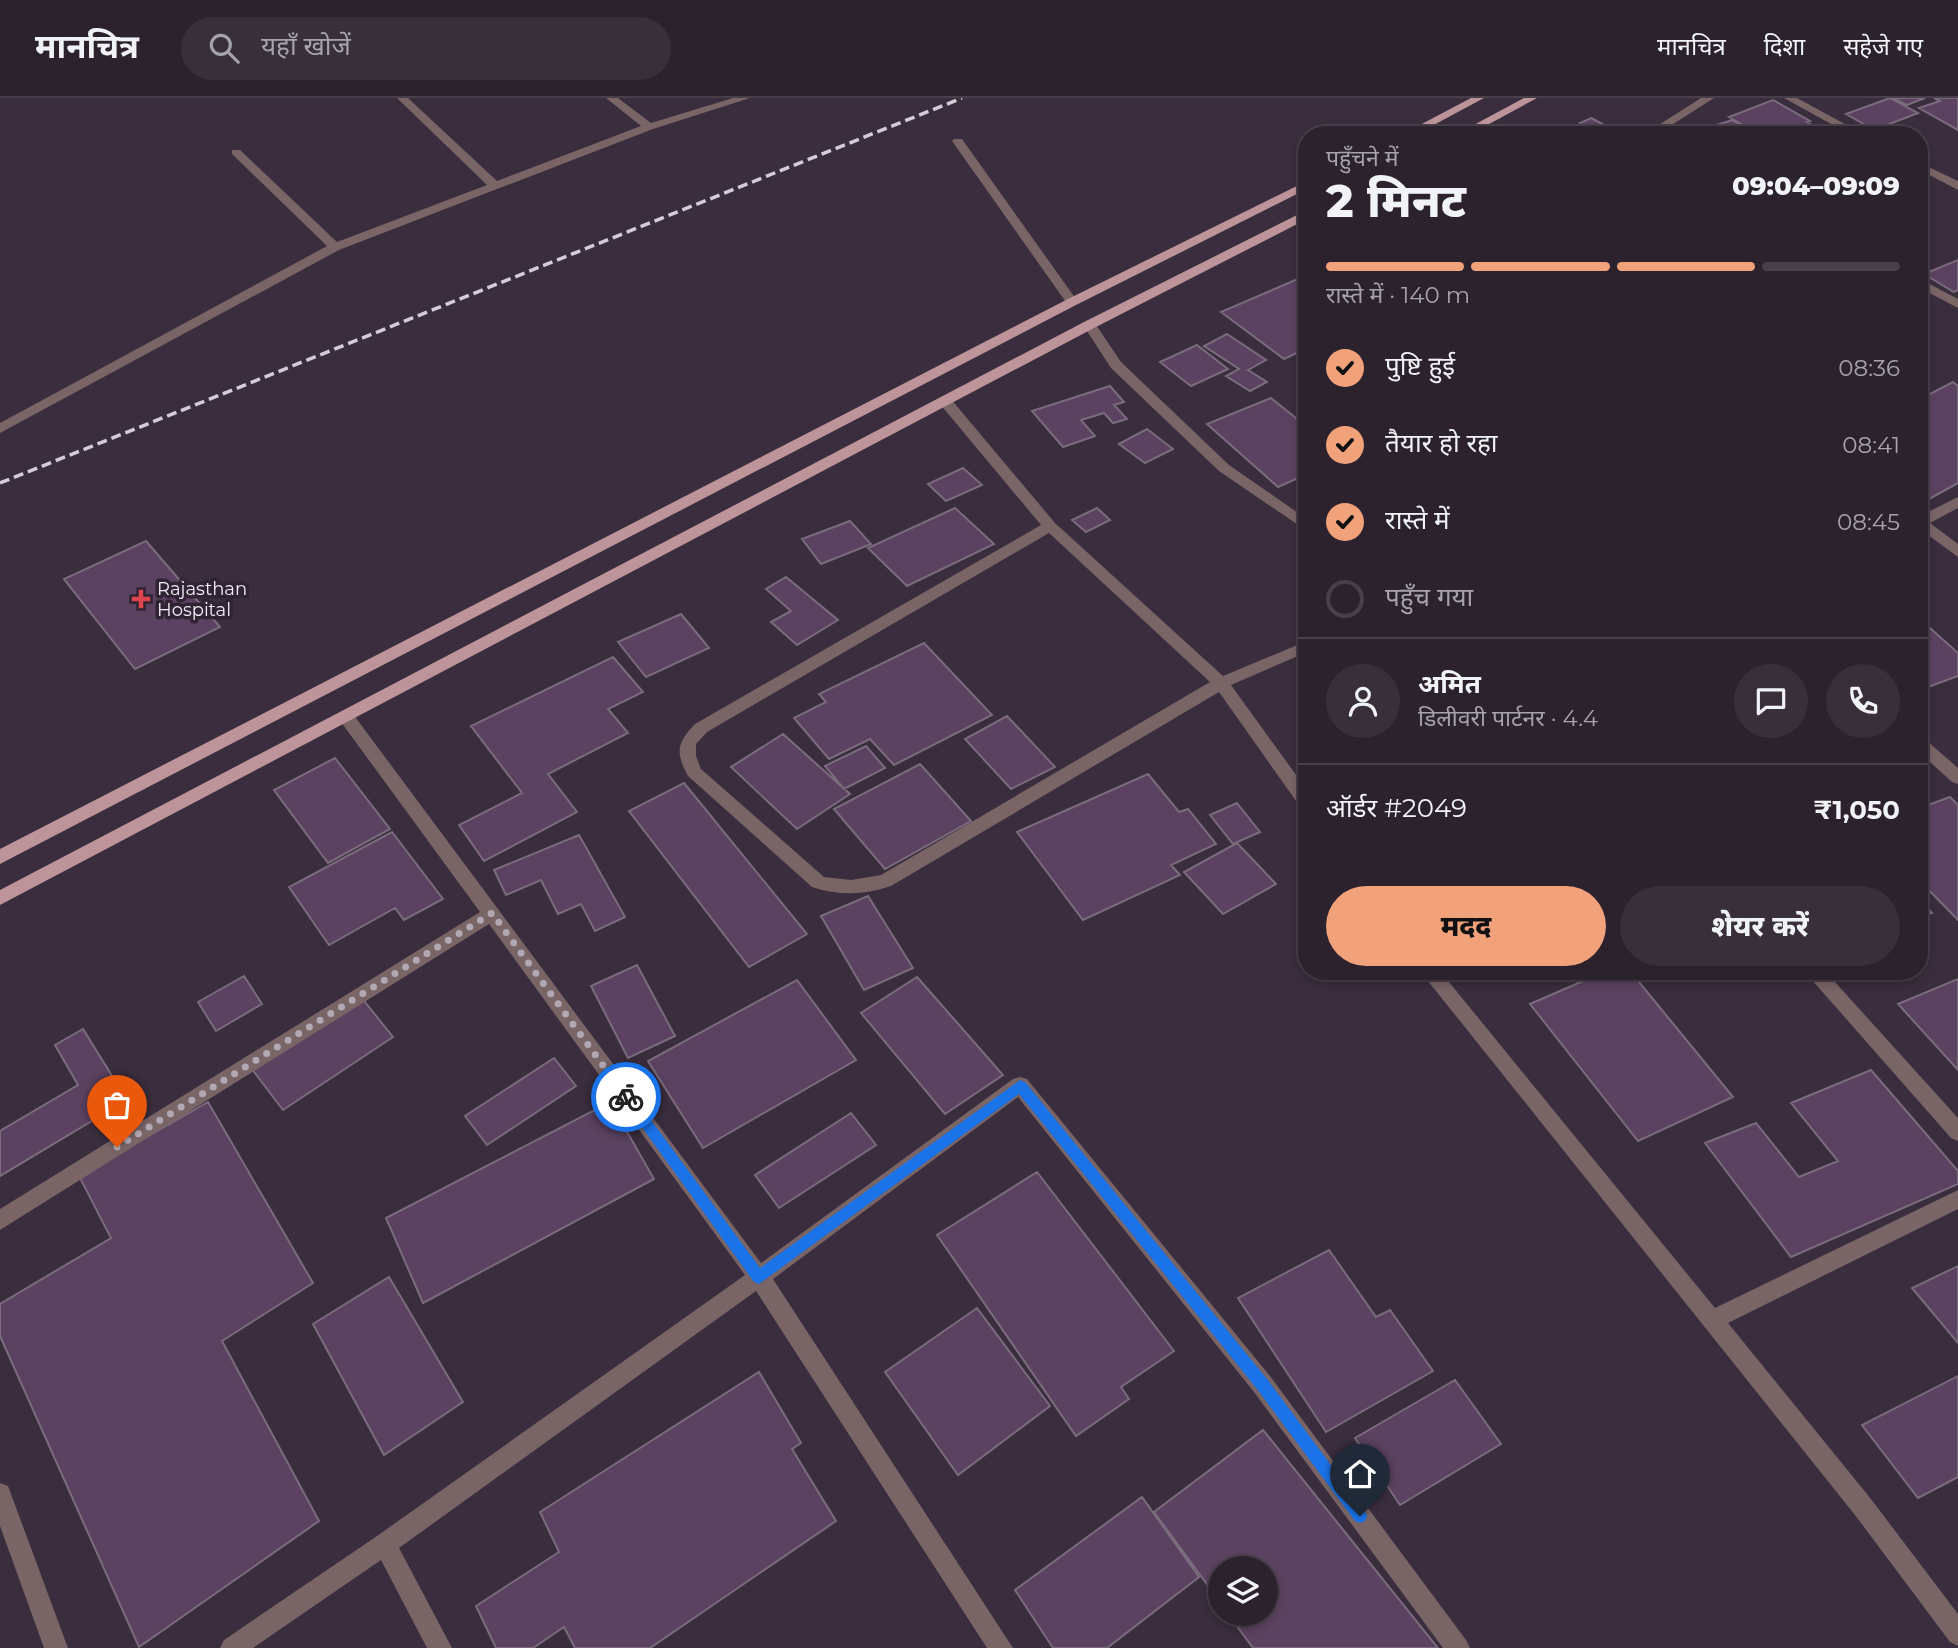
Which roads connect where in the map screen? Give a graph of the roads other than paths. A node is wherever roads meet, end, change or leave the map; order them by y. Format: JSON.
{"nodes":[{"id":1,"x":402,"y":98,"type":"edge"},
{"id":2,"x":611,"y":98,"type":"edge"},
{"id":3,"x":746,"y":98,"type":"edge"},
{"id":4,"x":1479,"y":98,"type":"edge"},
{"id":5,"x":1532,"y":98,"type":"edge"},
{"id":6,"x":1709,"y":98,"type":"edge"},
{"id":7,"x":1789,"y":98,"type":"edge"},
{"id":8,"x":1424,"y":126,"type":"edge"},
{"id":9,"x":1478,"y":126,"type":"edge"},
{"id":10,"x":1663,"y":126,"type":"edge"},
{"id":11,"x":1843,"y":126,"type":"edge"},
{"id":12,"x":649,"y":127,"type":"junction"},
{"id":13,"x":958,"y":141,"type":"dead end"},
{"id":14,"x":236,"y":152,"type":"dead end"},
{"id":15,"x":1928,"y":170,"type":"edge"},
{"id":16,"x":495,"y":186,"type":"junction"},
{"id":17,"x":1958,"y":186,"type":"edge"},
{"id":18,"x":1298,"y":189,"type":"edge"},
{"id":19,"x":1298,"y":219,"type":"edge"},
{"id":20,"x":335,"y":247,"type":"junction"},
{"id":21,"x":1928,"y":288,"type":"edge"},
{"id":22,"x":1072,"y":302,"type":"junction"},
{"id":23,"x":1958,"y":304,"type":"edge"},
{"id":24,"x":1089,"y":325,"type":"junction"},
{"id":25,"x":945,"y":401,"type":"junction"},
{"id":26,"x":0,"y":429,"type":"edge"},
{"id":27,"x":1958,"y":502,"type":"edge"},
{"id":28,"x":1928,"y":518,"type":"edge"},
{"id":29,"x":1298,"y":520,"type":"edge"},
{"id":30,"x":1050,"y":526,"type":"junction"},
{"id":31,"x":1928,"y":528,"type":"edge"},
{"id":32,"x":1958,"y":552,"type":"edge"},
{"id":33,"x":1298,"y":650,"type":"edge"},
{"id":34,"x":1221,"y":683,"type":"junction"},
{"id":35,"x":347,"y":718,"type":"junction"},
{"id":36,"x":1928,"y":751,"type":"edge"},
{"id":37,"x":1958,"y":778,"type":"edge"},
{"id":38,"x":1298,"y":790,"type":"edge"},
{"id":39,"x":0,"y":857,"type":"edge"},
{"id":40,"x":0,"y":898,"type":"edge"},
{"id":41,"x":492,"y":913,"type":"junction"},
{"id":42,"x":1436,"y":980,"type":"edge"},
{"id":43,"x":1821,"y":980,"type":"edge"},
{"id":44,"x":1958,"y":1132,"type":"edge"},
{"id":45,"x":1958,"y":1199,"type":"edge"},
{"id":46,"x":0,"y":1220,"type":"edge"},
{"id":47,"x":759,"y":1277,"type":"junction"},
{"id":48,"x":1712,"y":1320,"type":"junction"},
{"id":49,"x":0,"y":1494,"type":"edge"},
{"id":50,"x":385,"y":1544,"type":"junction"},
{"id":51,"x":1958,"y":1634,"type":"edge"},
{"id":52,"x":56,"y":1648,"type":"edge"},
{"id":53,"x":232,"y":1648,"type":"edge"},
{"id":54,"x":440,"y":1648,"type":"edge"},
{"id":55,"x":1001,"y":1648,"type":"edge"},
{"id":56,"x":1458,"y":1648,"type":"edge"}],
"edges":[{"from":1,"to":16,"type":"street"},
{"from":2,"to":12,"type":"street"},
{"from":3,"to":12,"type":"street"},
{"from":4,"to":8,"type":"main road"},
{"from":5,"to":9,"type":"main road"},
{"from":6,"to":10,"type":"street"},
{"from":7,"to":11,"type":"street"},
{"from":12,"to":16,"type":"street"},
{"from":13,"to":22,"type":"street"},
{"from":14,"to":20,"type":"street"},
{"from":15,"to":17,"type":"street"},
{"from":16,"to":20,"type":"street"},
{"from":18,"to":22,"type":"main road"},
{"from":19,"to":24,"type":"main road"},
{"from":20,"to":26,"type":"street"},
{"from":21,"to":23,"type":"street"},
{"from":22,"to":39,"type":"main road"},
{"from":24,"to":25,"type":"main road"},
{"from":24,"to":29,"type":"street"},
{"from":25,"to":30,"type":"street"},
{"from":25,"to":35,"type":"main road"},
{"from":27,"to":28,"type":"street"},
{"from":30,"to":34,"type":"street"},
{"from":30,"to":34,"type":"street"},
{"from":31,"to":32,"type":"street"},
{"from":33,"to":34,"type":"street"},
{"from":34,"to":38,"type":"street"},
{"from":35,"to":40,"type":"main road"},
{"from":35,"to":41,"type":"street"},
{"from":36,"to":37,"type":"street"},
{"from":41,"to":46,"type":"street"},
{"from":41,"to":47,"type":"street"},
{"from":42,"to":48,"type":"street"},
{"from":43,"to":44,"type":"street"},
{"from":45,"to":48,"type":"street"},
{"from":47,"to":50,"type":"street"},
{"from":47,"to":55,"type":"street"},
{"from":47,"to":56,"type":"street"},
{"from":48,"to":51,"type":"street"},
{"from":49,"to":52,"type":"street"},
{"from":50,"to":53,"type":"street"},
{"from":50,"to":54,"type":"street"}]}
